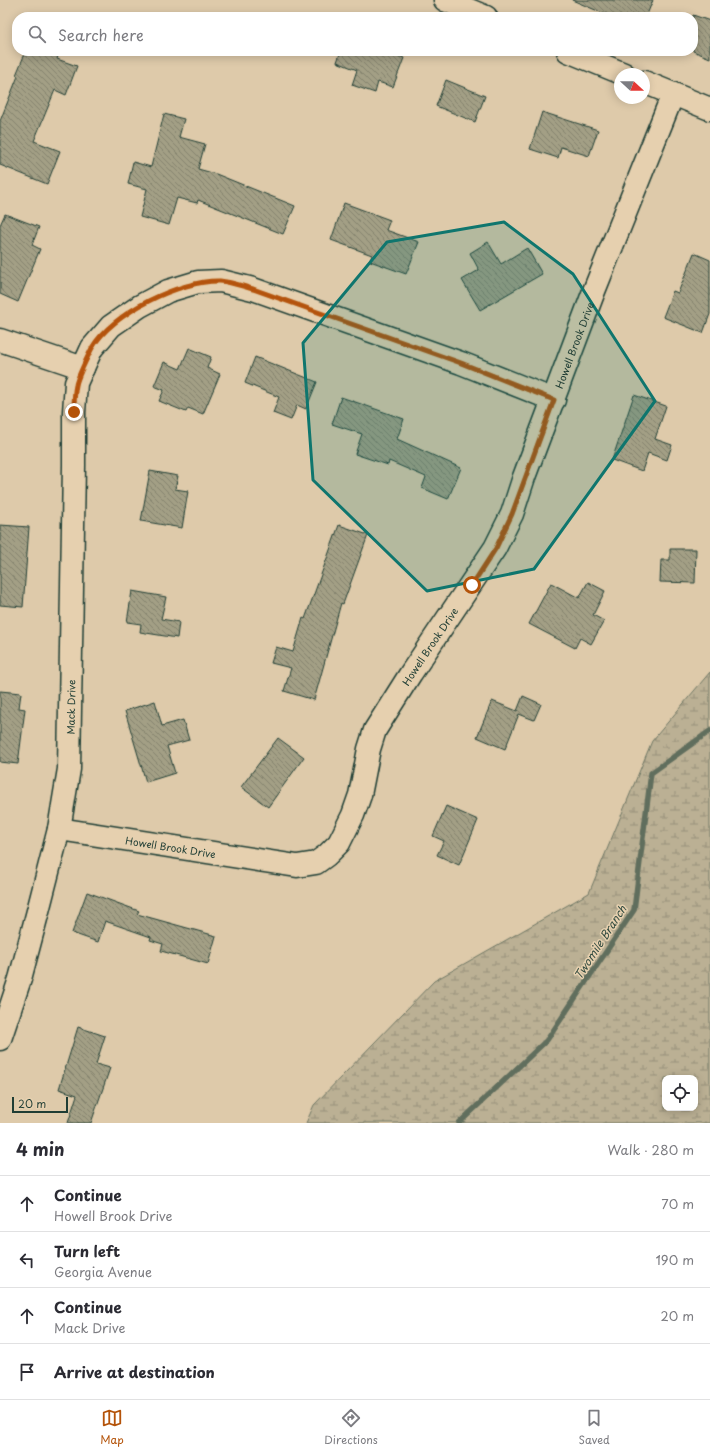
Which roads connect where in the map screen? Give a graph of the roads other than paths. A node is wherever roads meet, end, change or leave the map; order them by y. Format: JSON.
{"nodes":[{"id":1,"x":445,"y":0,"type":"edge"},
{"id":2,"x":474,"y":12,"type":"edge"},
{"id":3,"x":580,"y":56,"type":"edge"},
{"id":4,"x":614,"y":70,"type":"edge"},
{"id":5,"x":650,"y":84,"type":"edge"},
{"id":6,"x":673,"y":94,"type":"junction"},
{"id":7,"x":710,"y":109,"type":"edge"},
{"id":8,"x":0,"y":340,"type":"edge"},
{"id":9,"x":83,"y":368,"type":"junction"},
{"id":10,"x":554,"y":400,"type":"junction"},
{"id":11,"x":59,"y":829,"type":"junction"},
{"id":12,"x":0,"y":1039,"type":"edge"}],
"edges":[{"from":1,"to":2,"type":"street"},
{"from":3,"to":4,"type":"street"},
{"from":5,"to":6,"type":"street"},
{"from":6,"to":7,"type":"street"},
{"from":6,"to":10,"type":"street","name":"Howell Brook Drive"},
{"from":8,"to":9,"type":"street"},
{"from":9,"to":10,"type":"street","name":"Mack Drive"},
{"from":9,"to":11,"type":"street","name":"Mack Drive"},
{"from":10,"to":11,"type":"street","name":"Howell Brook Drive"},
{"from":11,"to":12,"type":"street","name":"Mack Drive"}]}
